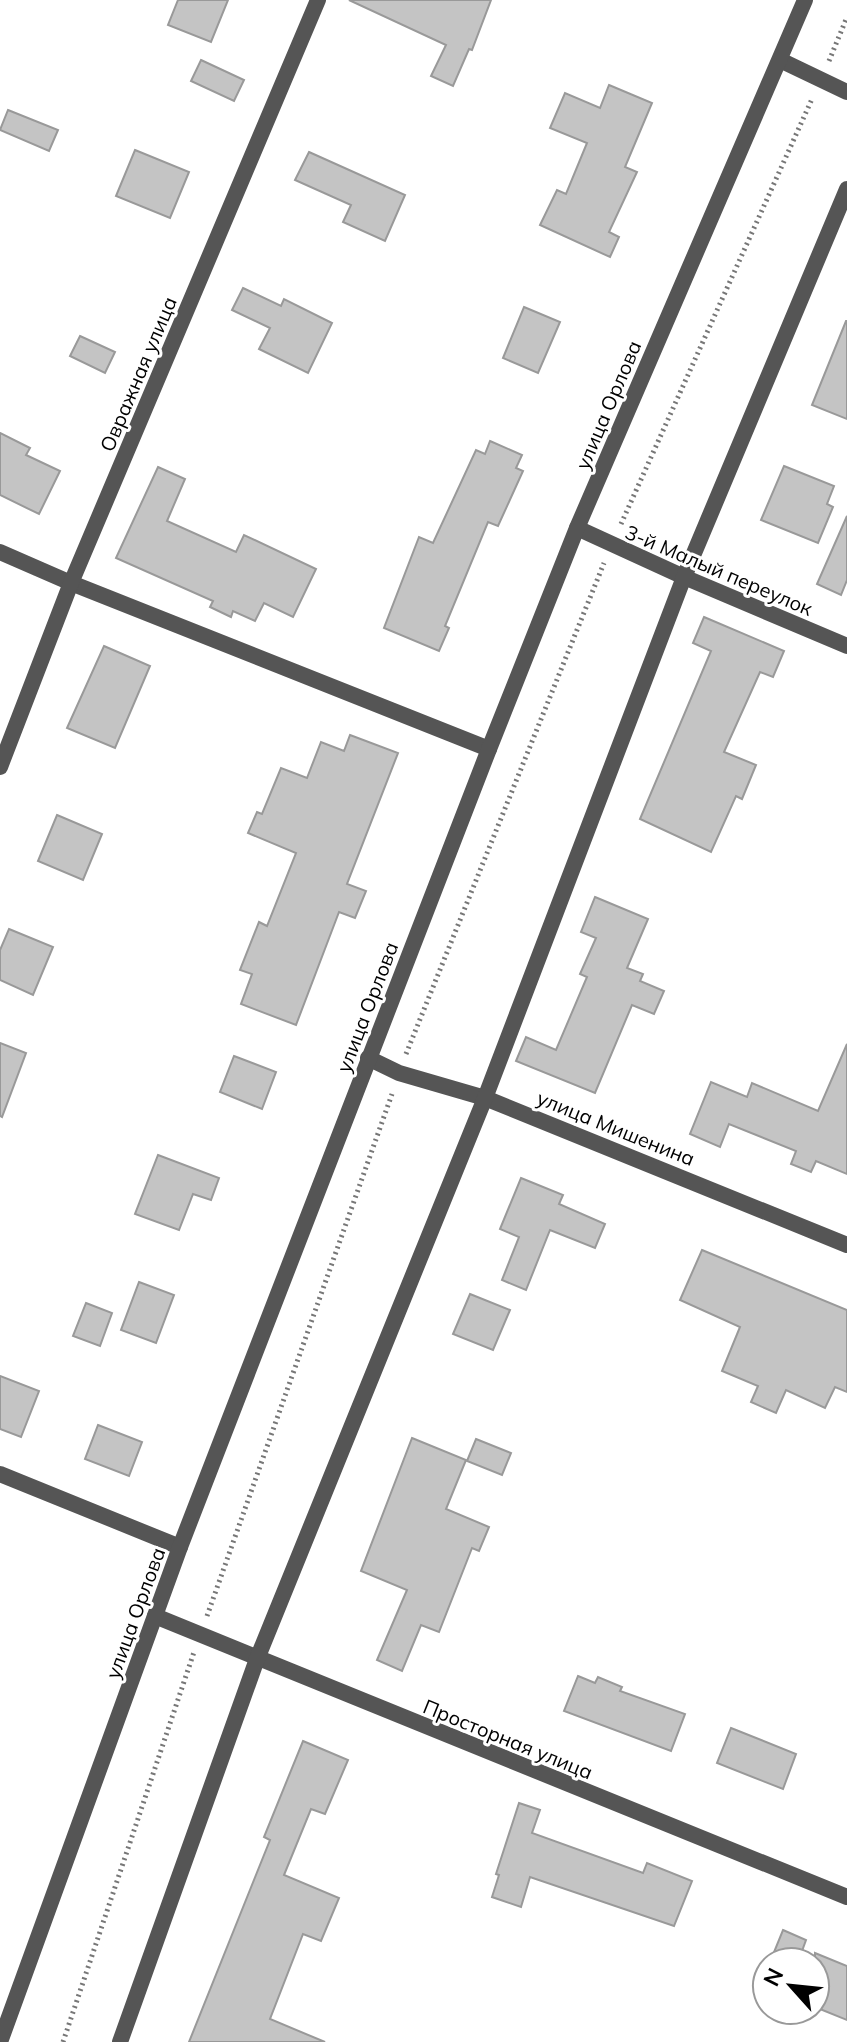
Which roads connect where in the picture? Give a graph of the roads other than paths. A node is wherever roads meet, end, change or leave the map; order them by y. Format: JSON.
{"nodes":[{"id":1,"x":318,"y":0,"type":"edge"},
{"id":2,"x":805,"y":0,"type":"edge"},
{"id":3,"x":780,"y":60,"type":"junction"},
{"id":4,"x":847,"y":92,"type":"edge"},
{"id":5,"x":847,"y":189,"type":"edge"},
{"id":6,"x":577,"y":528,"type":"junction"},
{"id":7,"x":0,"y":552,"type":"edge"},
{"id":8,"x":684,"y":577,"type":"junction"},
{"id":9,"x":71,"y":583,"type":"junction"},
{"id":10,"x":847,"y":646,"type":"edge"},
{"id":11,"x":489,"y":749,"type":"junction"},
{"id":12,"x":0,"y":767,"type":"edge"},
{"id":13,"x":368,"y":1058,"type":"junction"},
{"id":14,"x":485,"y":1098,"type":"junction"},
{"id":15,"x":847,"y":1245,"type":"edge"},
{"id":16,"x":0,"y":1474,"type":"edge"},
{"id":17,"x":180,"y":1547,"type":"junction"},
{"id":18,"x":155,"y":1616,"type":"junction"},
{"id":19,"x":257,"y":1659,"type":"junction"},
{"id":20,"x":847,"y":1897,"type":"edge"},
{"id":21,"x":0,"y":2042,"type":"edge"},
{"id":22,"x":120,"y":2042,"type":"edge"}],
"edges":[{"from":1,"to":9,"type":"street","name":"Овражная улица"},
{"from":2,"to":3,"type":"street","name":"улица Орлова"},
{"from":3,"to":4,"type":"street"},
{"from":3,"to":6,"type":"street","name":"улица Орлова"},
{"from":5,"to":8,"type":"street"},
{"from":6,"to":8,"type":"street","name":"3-й Малый переулок"},
{"from":6,"to":11,"type":"street","name":"улица Орлова"},
{"from":7,"to":9,"type":"street"},
{"from":8,"to":10,"type":"street","name":"3-й Малый переулок"},
{"from":8,"to":14,"type":"street"},
{"from":9,"to":11,"type":"street"},
{"from":9,"to":12,"type":"street","name":"Овражная улица"},
{"from":11,"to":13,"type":"street","name":"улица Орлова"},
{"from":13,"to":14,"type":"street","name":"улица Мишенина"},
{"from":13,"to":17,"type":"street","name":"улица Орлова"},
{"from":14,"to":15,"type":"street","name":"улица Мишенина"},
{"from":14,"to":19,"type":"street"},
{"from":16,"to":17,"type":"street"},
{"from":17,"to":18,"type":"street","name":"улица Орлова"},
{"from":18,"to":19,"type":"street","name":"Просторная улица"},
{"from":18,"to":21,"type":"street","name":"улица Орлова"},
{"from":19,"to":20,"type":"street","name":"Просторная улица"},
{"from":19,"to":22,"type":"street"}]}
